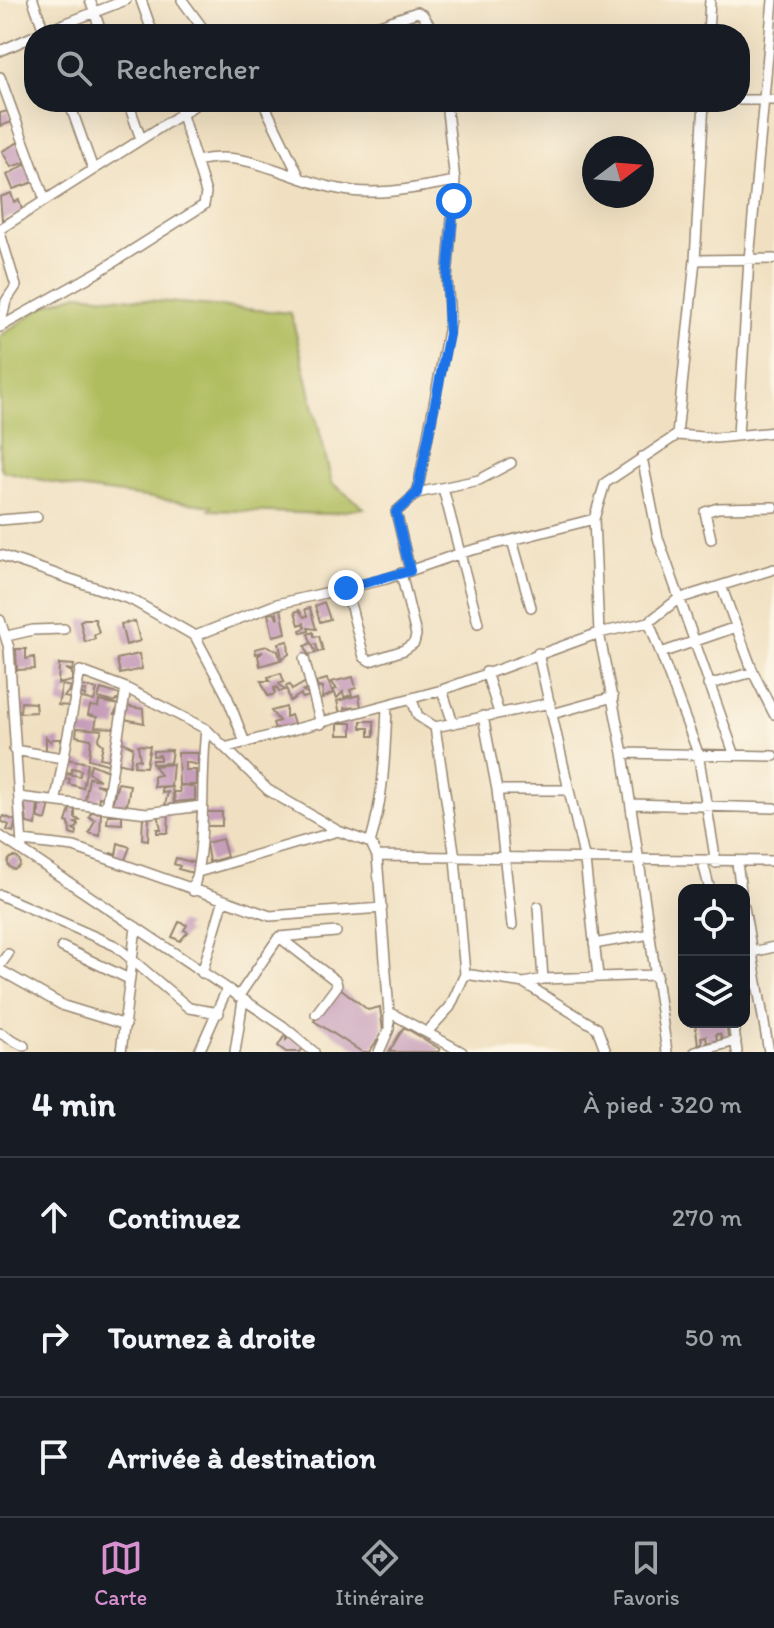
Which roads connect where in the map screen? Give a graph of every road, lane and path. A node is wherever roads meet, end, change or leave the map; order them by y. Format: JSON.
{"nodes":[{"id":1,"x":33,"y":0,"type":"edge"},
{"id":2,"x":90,"y":0,"type":"edge"},
{"id":3,"x":126,"y":0,"type":"edge"},
{"id":4,"x":141,"y":0,"type":"edge"},
{"id":5,"x":182,"y":0,"type":"edge"},
{"id":6,"x":710,"y":0,"type":"edge"},
{"id":7,"x":773,"y":0,"type":"edge"},
{"id":8,"x":94,"y":12,"type":"junction"},
{"id":9,"x":38,"y":24,"type":"edge"},
{"id":10,"x":65,"y":24,"type":"edge"},
{"id":11,"x":98,"y":24,"type":"edge"},
{"id":12,"x":149,"y":24,"type":"edge"},
{"id":13,"x":200,"y":24,"type":"edge"},
{"id":14,"x":383,"y":24,"type":"edge"},
{"id":15,"x":429,"y":24,"type":"edge"},
{"id":16,"x":709,"y":24,"type":"edge"},
{"id":17,"x":24,"y":41,"type":"edge"},
{"id":18,"x":0,"y":51,"type":"edge"},
{"id":19,"x":0,"y":77,"type":"edge"},
{"id":20,"x":750,"y":100,"type":"edge"},
{"id":21,"x":762,"y":100,"type":"junction"},
{"id":22,"x":774,"y":100,"type":"edge"},
{"id":23,"x":73,"y":112,"type":"edge"},
{"id":24,"x":132,"y":112,"type":"edge"},
{"id":25,"x":268,"y":112,"type":"edge"},
{"id":26,"x":447,"y":112,"type":"edge"},
{"id":27,"x":703,"y":112,"type":"edge"},
{"id":28,"x":182,"y":113,"type":"joint"},
{"id":29,"x":141,"y":139,"type":"junction"},
{"id":30,"x":196,"y":161,"type":"junction"},
{"id":31,"x":93,"y":169,"type":"junction"},
{"id":32,"x":300,"y":178,"type":"junction"},
{"id":33,"x":455,"y":181,"type":"junction"},
{"id":34,"x":45,"y":200,"type":"junction"},
{"id":35,"x":0,"y":231,"type":"edge"},
{"id":36,"x":774,"y":259,"type":"edge"},
{"id":37,"x":695,"y":260,"type":"junction"},
{"id":38,"x":749,"y":260,"type":"junction"},
{"id":39,"x":0,"y":327,"type":"edge"},
{"id":40,"x":774,"y":432,"type":"edge"},
{"id":41,"x":677,"y":435,"type":"junction"},
{"id":42,"x":738,"y":435,"type":"junction"},
{"id":43,"x":642,"y":457,"type":"junction"},
{"id":44,"x":511,"y":463,"type":"dead end"},
{"id":45,"x":443,"y":488,"type":"junction"},
{"id":46,"x":417,"y":493,"type":"junction"},
{"id":47,"x":774,"y":507,"type":"edge"},
{"id":48,"x":37,"y":517,"type":"dead end"},
{"id":49,"x":594,"y":519,"type":"junction"},
{"id":50,"x":0,"y":520,"type":"edge"},
{"id":51,"x":711,"y":539,"type":"dead end"},
{"id":52,"x":512,"y":540,"type":"junction"},
{"id":53,"x":461,"y":553,"type":"junction"},
{"id":54,"x":0,"y":555,"type":"edge"},
{"id":55,"x":774,"y":569,"type":"edge"},
{"id":56,"x":405,"y":572,"type":"junction"},
{"id":57,"x":346,"y":588,"type":"junction"},
{"id":58,"x":722,"y":588,"type":"junction"},
{"id":59,"x":678,"y":599,"type":"junction"},
{"id":60,"x":531,"y":607,"type":"dead end"},
{"id":61,"x":0,"y":620,"type":"edge"},
{"id":62,"x":649,"y":622,"type":"junction"},
{"id":63,"x":478,"y":623,"type":"dead end"},
{"id":64,"x":736,"y":627,"type":"junction"},
{"id":65,"x":64,"y":629,"type":"dead end"},
{"id":66,"x":599,"y":633,"type":"junction"},
{"id":67,"x":7,"y":636,"type":"junction"},
{"id":68,"x":195,"y":636,"type":"junction"},
{"id":69,"x":692,"y":641,"type":"junction"},
{"id":70,"x":538,"y":653,"type":"junction"},
{"id":71,"x":661,"y":653,"type":"junction"},
{"id":72,"x":304,"y":659,"type":"dead end"},
{"id":73,"x":486,"y":672,"type":"junction"},
{"id":74,"x":753,"y":672,"type":"junction"},
{"id":75,"x":708,"y":685,"type":"junction"},
{"id":76,"x":126,"y":688,"type":"junction"},
{"id":77,"x":442,"y":690,"type":"junction"},
{"id":78,"x":613,"y":697,"type":"junction"},
{"id":79,"x":412,"y":700,"type":"junction"},
{"id":80,"x":550,"y":703,"type":"junction"},
{"id":81,"x":387,"y":707,"type":"junction"},
{"id":82,"x":499,"y":713,"type":"junction"},
{"id":83,"x":552,"y":714,"type":"junction"},
{"id":84,"x":774,"y":714,"type":"edge"},
{"id":85,"x":483,"y":716,"type":"junction"},
{"id":86,"x":453,"y":723,"type":"junction"},
{"id":87,"x":321,"y":724,"type":"junction"},
{"id":88,"x":435,"y":727,"type":"junction"},
{"id":89,"x":206,"y":729,"type":"junction"},
{"id":90,"x":245,"y":743,"type":"junction"},
{"id":91,"x":228,"y":747,"type":"junction"},
{"id":92,"x":14,"y":750,"type":"junction"},
{"id":93,"x":623,"y":753,"type":"junction"},
{"id":94,"x":698,"y":753,"type":"junction"},
{"id":95,"x":734,"y":753,"type":"junction"},
{"id":96,"x":774,"y":756,"type":"edge"},
{"id":97,"x":63,"y":758,"type":"junction"},
{"id":98,"x":497,"y":790,"type":"junction"},
{"id":99,"x":569,"y":790,"type":"junction"},
{"id":100,"x":19,"y":797,"type":"junction"},
{"id":101,"x":56,"y":799,"type":"junction"},
{"id":102,"x":631,"y":804,"type":"junction"},
{"id":103,"x":201,"y":806,"type":"junction"},
{"id":104,"x":707,"y":806,"type":"junction"},
{"id":105,"x":106,"y":807,"type":"junction"},
{"id":106,"x":774,"y":808,"type":"edge"},
{"id":107,"x":338,"y":831,"type":"junction"},
{"id":108,"x":0,"y":836,"type":"edge"},
{"id":109,"x":370,"y":843,"type":"junction"},
{"id":110,"x":22,"y":846,"type":"junction"},
{"id":111,"x":377,"y":856,"type":"junction"},
{"id":112,"x":455,"y":858,"type":"junction"},
{"id":113,"x":506,"y":859,"type":"junction"},
{"id":114,"x":585,"y":861,"type":"junction"},
{"id":115,"x":774,"y":861,"type":"edge"},
{"id":116,"x":639,"y":862,"type":"junction"},
{"id":117,"x":703,"y":863,"type":"junction"},
{"id":118,"x":716,"y":863,"type":"junction"},
{"id":119,"x":737,"y":863,"type":"junction"},
{"id":120,"x":198,"y":872,"type":"junction"},
{"id":121,"x":708,"y":884,"type":"edge"},
{"id":122,"x":740,"y":884,"type":"edge"},
{"id":123,"x":193,"y":891,"type":"junction"},
{"id":124,"x":0,"y":895,"type":"edge"},
{"id":125,"x":223,"y":902,"type":"junction"},
{"id":126,"x":538,"y":907,"type":"dead end"},
{"id":127,"x":382,"y":908,"type":"junction"},
{"id":128,"x":512,"y":925,"type":"dead end"},
{"id":129,"x":136,"y":927,"type":"junction"},
{"id":130,"x":336,"y":932,"type":"dead end"},
{"id":131,"x":650,"y":934,"type":"junction"},
{"id":132,"x":279,"y":937,"type":"junction"},
{"id":133,"x":594,"y":944,"type":"junction"},
{"id":134,"x":62,"y":947,"type":"dead end"},
{"id":135,"x":774,"y":947,"type":"edge"},
{"id":136,"x":750,"y":953,"type":"edge"},
{"id":137,"x":8,"y":954,"type":"dead end"},
{"id":138,"x":749,"y":956,"type":"edge"},
{"id":139,"x":130,"y":959,"type":"junction"},
{"id":140,"x":0,"y":968,"type":"edge"},
{"id":141,"x":202,"y":973,"type":"junction"},
{"id":142,"x":465,"y":974,"type":"junction"},
{"id":143,"x":657,"y":975,"type":"junction"},
{"id":144,"x":598,"y":976,"type":"junction"},
{"id":145,"x":129,"y":979,"type":"junction"},
{"id":146,"x":543,"y":979,"type":"junction"},
{"id":147,"x":524,"y":983,"type":"junction"},
{"id":148,"x":227,"y":989,"type":"junction"},
{"id":149,"x":240,"y":999,"type":"junction"},
{"id":150,"x":389,"y":1012,"type":"junction"},
{"id":151,"x":219,"y":1013,"type":"junction"},
{"id":152,"x":316,"y":1014,"type":"dead end"},
{"id":153,"x":126,"y":1025,"type":"junction"},
{"id":154,"x":734,"y":1028,"type":"edge"},
{"id":155,"x":428,"y":1031,"type":"junction"},
{"id":156,"x":0,"y":1033,"type":"edge"},
{"id":157,"x":736,"y":1041,"type":"junction"},
{"id":158,"x":24,"y":1046,"type":"dead end"},
{"id":159,"x":770,"y":1049,"type":"edge"},
{"id":160,"x":121,"y":1052,"type":"edge"},
{"id":161,"x":199,"y":1052,"type":"edge"},
{"id":162,"x":235,"y":1052,"type":"edge"},
{"id":163,"x":314,"y":1052,"type":"edge"},
{"id":164,"x":379,"y":1052,"type":"edge"},
{"id":165,"x":462,"y":1052,"type":"edge"},
{"id":166,"x":606,"y":1052,"type":"edge"},
{"id":167,"x":667,"y":1052,"type":"edge"},
{"id":168,"x":695,"y":1052,"type":"edge"},
{"id":169,"x":737,"y":1052,"type":"edge"}],
"edges":[{"from":1,"to":9,"type":"street"},
{"from":2,"to":8,"type":"street"},
{"from":3,"to":8,"type":"street"},
{"from":4,"to":12,"type":"street"},
{"from":5,"to":13,"type":"street"},
{"from":6,"to":16,"type":"street"},
{"from":7,"to":21,"type":"street"},
{"from":8,"to":10,"type":"street"},
{"from":8,"to":11,"type":"street"},
{"from":14,"to":15,"type":"street"},
{"from":17,"to":18,"type":"street"},
{"from":19,"to":34,"type":"street"},
{"from":20,"to":21,"type":"street"},
{"from":21,"to":22,"type":"street"},
{"from":21,"to":38,"type":"street"},
{"from":23,"to":31,"type":"street"},
{"from":24,"to":29,"type":"street"},
{"from":25,"to":32,"type":"street"},
{"from":26,"to":33,"type":"street"},
{"from":27,"to":37,"type":"street"},
{"from":28,"to":29,"type":"street"},
{"from":28,"to":30,"type":"street"},
{"from":29,"to":31,"type":"street"},
{"from":30,"to":32,"type":"street"},
{"from":30,"to":39,"type":"street"},
{"from":31,"to":34,"type":"street"},
{"from":32,"to":33,"type":"street"},
{"from":33,"to":46,"type":"street"},
{"from":34,"to":35,"type":"street"},
{"from":35,"to":39,"type":"street"},
{"from":36,"to":38,"type":"street"},
{"from":37,"to":38,"type":"street"},
{"from":37,"to":41,"type":"street"},
{"from":38,"to":42,"type":"street"},
{"from":40,"to":42,"type":"street"},
{"from":41,"to":42,"type":"street"},
{"from":41,"to":43,"type":"street"},
{"from":43,"to":49,"type":"street"},
{"from":43,"to":59,"type":"street"},
{"from":44,"to":45,"type":"street"},
{"from":45,"to":46,"type":"street"},
{"from":45,"to":53,"type":"street"},
{"from":46,"to":56,"type":"street"},
{"from":47,"to":51,"type":"street"},
{"from":48,"to":50,"type":"street"},
{"from":49,"to":52,"type":"street"},
{"from":49,"to":66,"type":"street"},
{"from":52,"to":53,"type":"street"},
{"from":52,"to":60,"type":"street"},
{"from":53,"to":56,"type":"street"},
{"from":53,"to":63,"type":"street"},
{"from":54,"to":68,"type":"street"},
{"from":55,"to":58,"type":"street"},
{"from":56,"to":57,"type":"street"},
{"from":56,"to":57,"type":"street"},
{"from":57,"to":68,"type":"street"},
{"from":58,"to":59,"type":"street"},
{"from":58,"to":64,"type":"street"},
{"from":59,"to":62,"type":"street"},
{"from":59,"to":69,"type":"street"},
{"from":61,"to":67,"type":"street"},
{"from":62,"to":66,"type":"street"},
{"from":62,"to":71,"type":"street"},
{"from":64,"to":69,"type":"street"},
{"from":64,"to":74,"type":"street"},
{"from":65,"to":67,"type":"street"},
{"from":66,"to":70,"type":"street"},
{"from":66,"to":78,"type":"street"},
{"from":67,"to":92,"type":"street"},
{"from":68,"to":90,"type":"street"},
{"from":69,"to":71,"type":"street"},
{"from":69,"to":75,"type":"street"},
{"from":70,"to":73,"type":"street"},
{"from":70,"to":80,"type":"street"},
{"from":71,"to":94,"type":"street"},
{"from":72,"to":87,"type":"street"},
{"from":73,"to":77,"type":"street"},
{"from":73,"to":82,"type":"street"},
{"from":74,"to":75,"type":"street"},
{"from":74,"to":84,"type":"street"},
{"from":75,"to":95,"type":"street"},
{"from":76,"to":89,"type":"street"},
{"from":76,"to":97,"type":"street"},
{"from":76,"to":105,"type":"street"},
{"from":77,"to":79,"type":"street"},
{"from":77,"to":86,"type":"street"},
{"from":78,"to":83,"type":"street"},
{"from":78,"to":93,"type":"street"},
{"from":79,"to":81,"type":"street"},
{"from":79,"to":88,"type":"street"},
{"from":80,"to":82,"type":"street"},
{"from":80,"to":83,"type":"street"},
{"from":81,"to":87,"type":"street"},
{"from":81,"to":109,"type":"street"},
{"from":82,"to":85,"type":"street"},
{"from":83,"to":99,"type":"street"},
{"from":85,"to":86,"type":"street"},
{"from":85,"to":98,"type":"street"},
{"from":86,"to":88,"type":"street"},
{"from":87,"to":90,"type":"street"},
{"from":88,"to":112,"type":"street"},
{"from":89,"to":91,"type":"street"},
{"from":89,"to":103,"type":"street"},
{"from":90,"to":91,"type":"street"},
{"from":91,"to":107,"type":"street"},
{"from":92,"to":97,"type":"street"},
{"from":92,"to":100,"type":"street"},
{"from":93,"to":94,"type":"street"},
{"from":93,"to":102,"type":"street"},
{"from":94,"to":95,"type":"street"},
{"from":94,"to":104,"type":"street"},
{"from":95,"to":96,"type":"street"},
{"from":97,"to":101,"type":"street"},
{"from":98,"to":99,"type":"street"},
{"from":98,"to":113,"type":"street"},
{"from":99,"to":114,"type":"street"},
{"from":100,"to":101,"type":"street"},
{"from":100,"to":110,"type":"street"},
{"from":101,"to":105,"type":"street"},
{"from":102,"to":104,"type":"street"},
{"from":102,"to":116,"type":"street"},
{"from":103,"to":105,"type":"street"},
{"from":103,"to":120,"type":"street"},
{"from":104,"to":106,"type":"street"},
{"from":104,"to":118,"type":"street"},
{"from":107,"to":109,"type":"street"},
{"from":107,"to":120,"type":"street"},
{"from":108,"to":110,"type":"street"},
{"from":109,"to":111,"type":"street"},
{"from":110,"to":123,"type":"street"},
{"from":110,"to":129,"type":"street"},
{"from":111,"to":112,"type":"street"},
{"from":111,"to":127,"type":"street"},
{"from":112,"to":113,"type":"street"},
{"from":112,"to":142,"type":"street"},
{"from":113,"to":114,"type":"street"},
{"from":113,"to":128,"type":"street"},
{"from":114,"to":116,"type":"street"},
{"from":114,"to":133,"type":"street"},
{"from":115,"to":119,"type":"street"},
{"from":116,"to":117,"type":"street"},
{"from":116,"to":131,"type":"street"},
{"from":117,"to":118,"type":"street"},
{"from":117,"to":121,"type":"street"},
{"from":118,"to":119,"type":"street"},
{"from":119,"to":122,"type":"street"},
{"from":120,"to":123,"type":"street"},
{"from":123,"to":125,"type":"street"},
{"from":124,"to":139,"type":"street"},
{"from":125,"to":127,"type":"street"},
{"from":125,"to":141,"type":"street"},
{"from":126,"to":146,"type":"street"},
{"from":127,"to":150,"type":"street"},
{"from":129,"to":139,"type":"street"},
{"from":129,"to":141,"type":"street"},
{"from":130,"to":132,"type":"street"},
{"from":131,"to":133,"type":"street"},
{"from":131,"to":143,"type":"street"},
{"from":132,"to":149,"type":"street"},
{"from":132,"to":152,"type":"street"},
{"from":133,"to":144,"type":"street"},
{"from":134,"to":145,"type":"street"},
{"from":135,"to":136,"type":"street"},
{"from":137,"to":140,"type":"street"},
{"from":138,"to":159,"type":"street"},
{"from":139,"to":145,"type":"street"},
{"from":139,"to":151,"type":"street"},
{"from":140,"to":153,"type":"street"},
{"from":141,"to":148,"type":"street"},
{"from":142,"to":147,"type":"street"},
{"from":142,"to":155,"type":"street"},
{"from":143,"to":144,"type":"street"},
{"from":143,"to":167,"type":"street"},
{"from":144,"to":146,"type":"street"},
{"from":145,"to":153,"type":"street"},
{"from":146,"to":147,"type":"street"},
{"from":147,"to":166,"type":"street"},
{"from":148,"to":149,"type":"street"},
{"from":148,"to":151,"type":"street"},
{"from":149,"to":162,"type":"street"},
{"from":149,"to":163,"type":"street"},
{"from":150,"to":155,"type":"street"},
{"from":150,"to":164,"type":"street"},
{"from":151,"to":161,"type":"street"},
{"from":153,"to":160,"type":"street"},
{"from":154,"to":157,"type":"street"},
{"from":155,"to":165,"type":"street"},
{"from":156,"to":158,"type":"street"},
{"from":157,"to":168,"type":"street"},
{"from":157,"to":169,"type":"street"}]}
